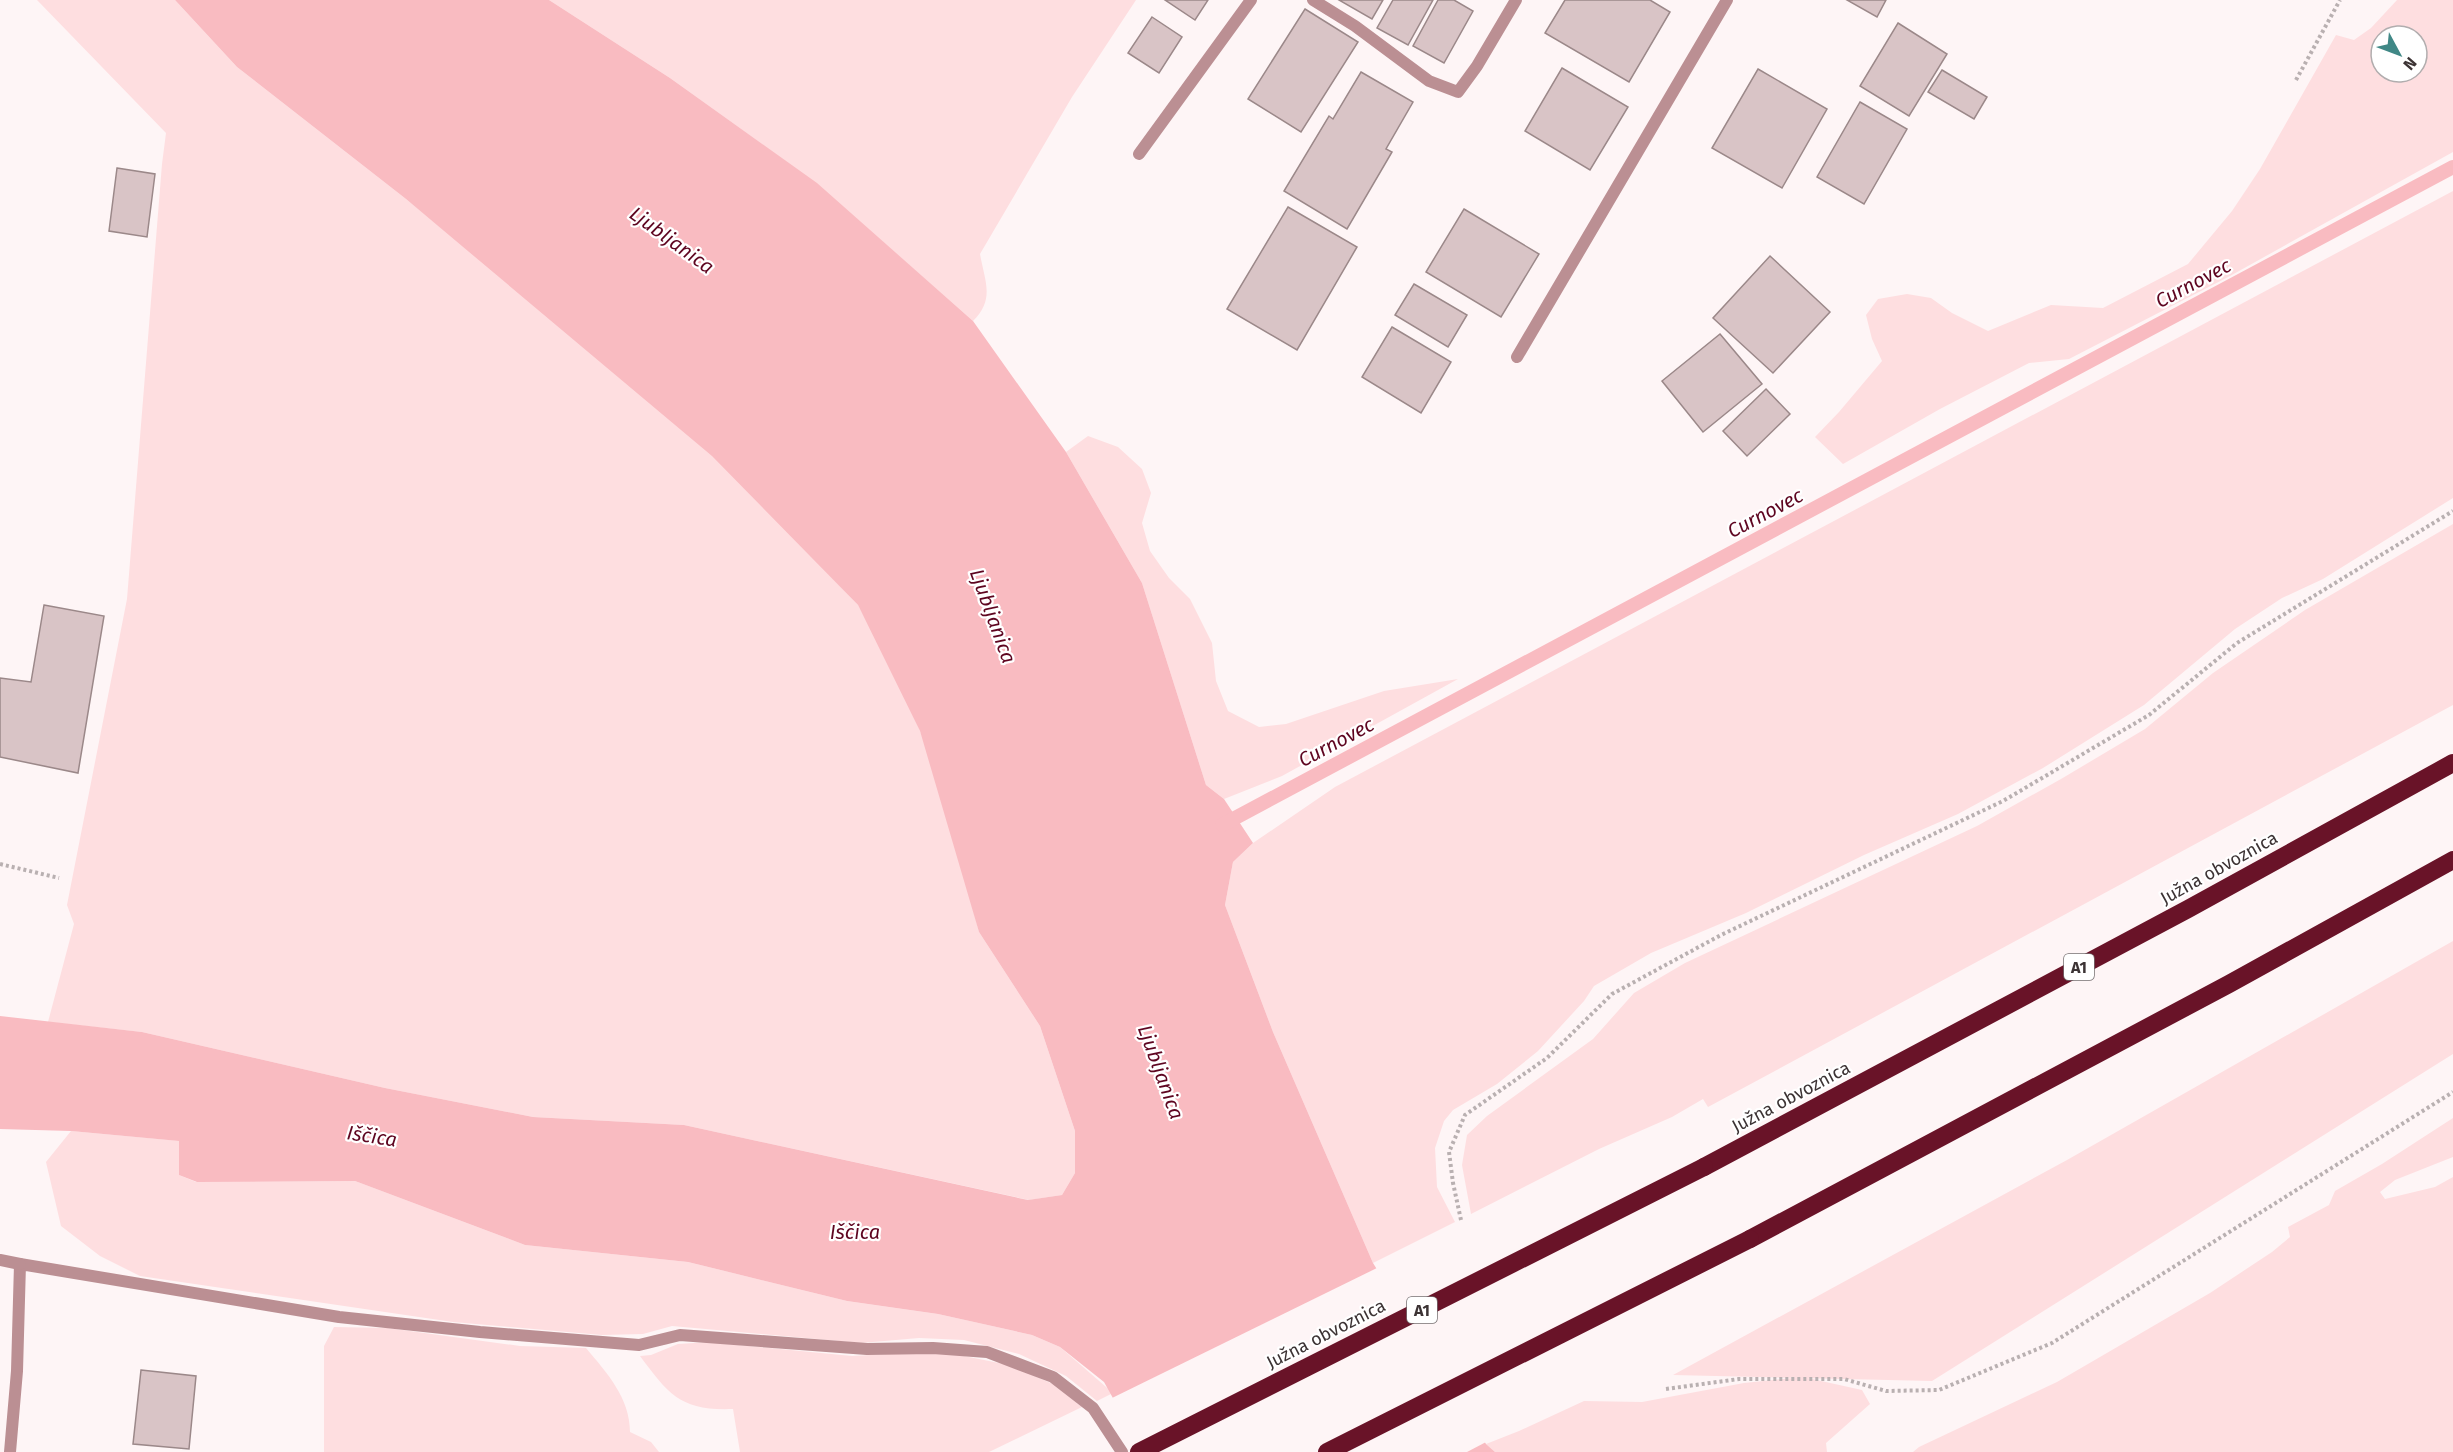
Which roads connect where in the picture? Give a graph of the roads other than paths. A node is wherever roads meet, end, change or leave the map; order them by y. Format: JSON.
{"nodes":[{"id":1,"x":1251,"y":0,"type":"edge"},
{"id":2,"x":1313,"y":0,"type":"edge"},
{"id":3,"x":1516,"y":0,"type":"edge"},
{"id":4,"x":1727,"y":0,"type":"edge"},
{"id":5,"x":1139,"y":154,"type":"dead end"},
{"id":6,"x":1517,"y":357,"type":"dead end"},
{"id":7,"x":2453,"y":763,"type":"edge"},
{"id":8,"x":2453,"y":860,"type":"edge"},
{"id":9,"x":0,"y":1260,"type":"edge"},
{"id":10,"x":20,"y":1264,"type":"junction"},
{"id":11,"x":10,"y":1452,"type":"edge"},
{"id":12,"x":1122,"y":1452,"type":"edge"},
{"id":13,"x":1139,"y":1452,"type":"edge"},
{"id":14,"x":1327,"y":1452,"type":"edge"}],
"edges":[{"from":1,"to":5,"type":"street"},
{"from":2,"to":3,"type":"street"},
{"from":4,"to":6,"type":"street"},
{"from":7,"to":13,"type":"highway","name":"Južna obvoznica","number":"A1","bridge":true},
{"from":8,"to":14,"type":"highway","bridge":true},
{"from":9,"to":10,"type":"street"},
{"from":10,"to":11,"type":"street"},
{"from":10,"to":12,"type":"street"}]}
